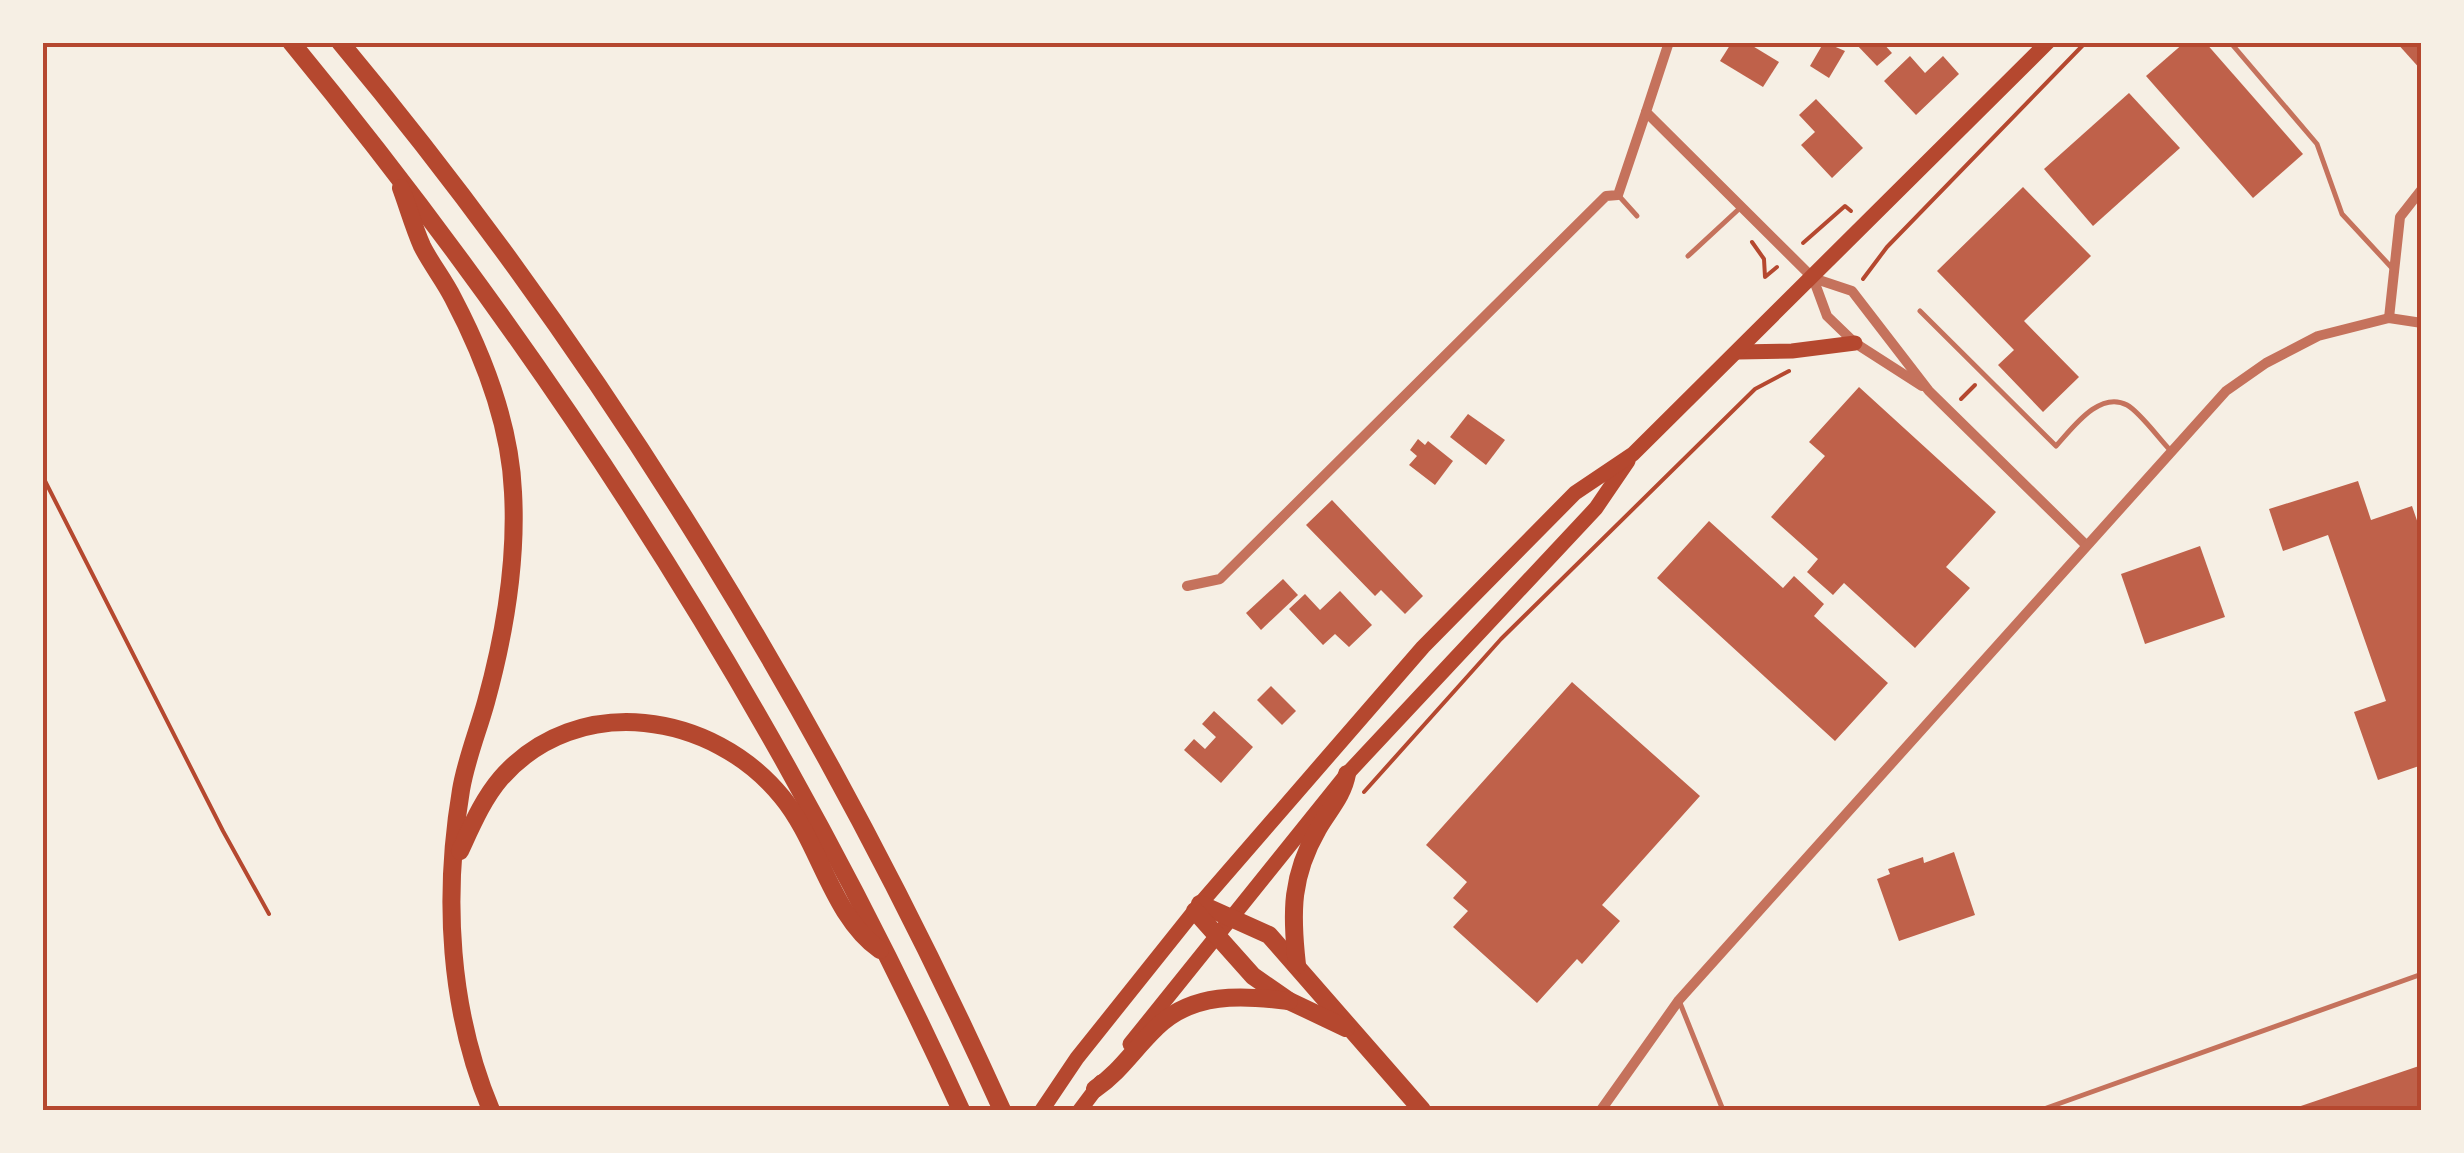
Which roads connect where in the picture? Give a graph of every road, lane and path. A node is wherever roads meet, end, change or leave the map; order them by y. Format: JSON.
{"nodes":[{"id":1,"x":291,"y":42,"type":"edge"},
{"id":2,"x":340,"y":42,"type":"edge"},
{"id":3,"x":1670,"y":42,"type":"edge"},
{"id":4,"x":2048,"y":42,"type":"edge"},
{"id":5,"x":2086,"y":42,"type":"edge"},
{"id":6,"x":2230,"y":42,"type":"edge"},
{"id":7,"x":1646,"y":112,"type":"junction"},
{"id":8,"x":396,"y":174,"type":"junction"},
{"id":9,"x":2422,"y":189,"type":"edge"},
{"id":10,"x":1618,"y":195,"type":"junction"},
{"id":11,"x":1743,"y":206,"type":"junction"},
{"id":12,"x":1636,"y":216,"type":"dead end"},
{"id":13,"x":1688,"y":256,"type":"dead end"},
{"id":14,"x":2392,"y":268,"type":"junction"},
{"id":15,"x":1869,"y":273,"type":"dead end"},
{"id":16,"x":1813,"y":278,"type":"junction"},
{"id":17,"x":1920,"y":311,"type":"dead end"},
{"id":18,"x":2389,"y":318,"type":"junction"},
{"id":19,"x":2422,"y":323,"type":"edge"},
{"id":20,"x":1856,"y":342,"type":"junction"},
{"id":21,"x":1806,"y":349,"type":"junction"},
{"id":22,"x":1738,"y":352,"type":"junction"},
{"id":23,"x":1985,"y":375,"type":"junction"},
{"id":24,"x":1929,"y":390,"type":"junction"},
{"id":25,"x":1960,"y":400,"type":"dead end"},
{"id":26,"x":2171,"y":451,"type":"junction"},
{"id":27,"x":1633,"y":454,"type":"junction"},
{"id":28,"x":42,"y":475,"type":"edge"},
{"id":29,"x":2085,"y":544,"type":"junction"},
{"id":30,"x":1187,"y":586,"type":"dead end"},
{"id":31,"x":1347,"y":774,"type":"junction"},
{"id":32,"x":1360,"y":798,"type":"dead end"},
{"id":33,"x":453,"y":864,"type":"junction"},
{"id":34,"x":1198,"y":907,"type":"junction"},
{"id":35,"x":269,"y":914,"type":"dead end"},
{"id":36,"x":1230,"y":917,"type":"junction"},
{"id":37,"x":1216,"y":936,"type":"junction"},
{"id":38,"x":884,"y":953,"type":"junction"},
{"id":39,"x":1297,"y":966,"type":"junction"},
{"id":40,"x":2422,"y":974,"type":"edge"},
{"id":41,"x":1679,"y":1000,"type":"junction"},
{"id":42,"x":1289,"y":1001,"type":"junction"},
{"id":43,"x":1350,"y":1030,"type":"junction"},
{"id":44,"x":1095,"y":1089,"type":"junction"},
{"id":45,"x":491,"y":1110,"type":"edge"},
{"id":46,"x":961,"y":1110,"type":"edge"},
{"id":47,"x":1002,"y":1110,"type":"edge"},
{"id":48,"x":1042,"y":1110,"type":"edge"},
{"id":49,"x":1080,"y":1110,"type":"edge"},
{"id":50,"x":1422,"y":1110,"type":"edge"},
{"id":51,"x":1601,"y":1110,"type":"edge"},
{"id":52,"x":1723,"y":1110,"type":"edge"},
{"id":53,"x":2041,"y":1110,"type":"edge"}],
"edges":[{"from":1,"to":8,"type":"highway"},
{"from":2,"to":47,"type":"highway"},
{"from":3,"to":7,"type":"street"},
{"from":4,"to":16,"type":"main road"},
{"from":5,"to":15,"type":"path"},
{"from":6,"to":14,"type":"lane"},
{"from":7,"to":10,"type":"street"},
{"from":7,"to":11,"type":"street"},
{"from":8,"to":33,"type":"highway"},
{"from":8,"to":38,"type":"highway"},
{"from":9,"to":14,"type":"street"},
{"from":10,"to":12,"type":"lane"},
{"from":10,"to":30,"type":"street"},
{"from":11,"to":13,"type":"lane"},
{"from":11,"to":16,"type":"street"},
{"from":14,"to":18,"type":"street"},
{"from":16,"to":20,"type":"street"},
{"from":16,"to":22,"type":"main road"},
{"from":16,"to":24,"type":"street"},
{"from":17,"to":23,"type":"lane"},
{"from":18,"to":19,"type":"street"},
{"from":18,"to":26,"type":"street"},
{"from":20,"to":21,"type":"main road"},
{"from":20,"to":24,"type":"street"},
{"from":21,"to":22,"type":"main road"},
{"from":21,"to":32,"type":"path"},
{"from":22,"to":27,"type":"main road"},
{"from":23,"to":25,"type":"path"},
{"from":23,"to":26,"type":"lane"},
{"from":24,"to":29,"type":"street"},
{"from":26,"to":29,"type":"street"},
{"from":27,"to":31,"type":"main road"},
{"from":27,"to":34,"type":"main road"},
{"from":28,"to":35,"type":"path"},
{"from":29,"to":41,"type":"street"},
{"from":31,"to":36,"type":"main road"},
{"from":31,"to":39,"type":"highway"},
{"from":33,"to":38,"type":"highway"},
{"from":33,"to":45,"type":"highway"},
{"from":34,"to":36,"type":"highway"},
{"from":34,"to":37,"type":"highway"},
{"from":34,"to":48,"type":"main road"},
{"from":36,"to":37,"type":"main road"},
{"from":36,"to":39,"type":"highway"},
{"from":37,"to":42,"type":"highway"},
{"from":37,"to":44,"type":"main road"},
{"from":38,"to":46,"type":"highway"},
{"from":39,"to":43,"type":"highway"},
{"from":40,"to":53,"type":"lane"},
{"from":41,"to":51,"type":"street"},
{"from":41,"to":52,"type":"lane"},
{"from":42,"to":43,"type":"highway"},
{"from":42,"to":44,"type":"highway"},
{"from":43,"to":50,"type":"highway"},
{"from":44,"to":49,"type":"main road"}]}
